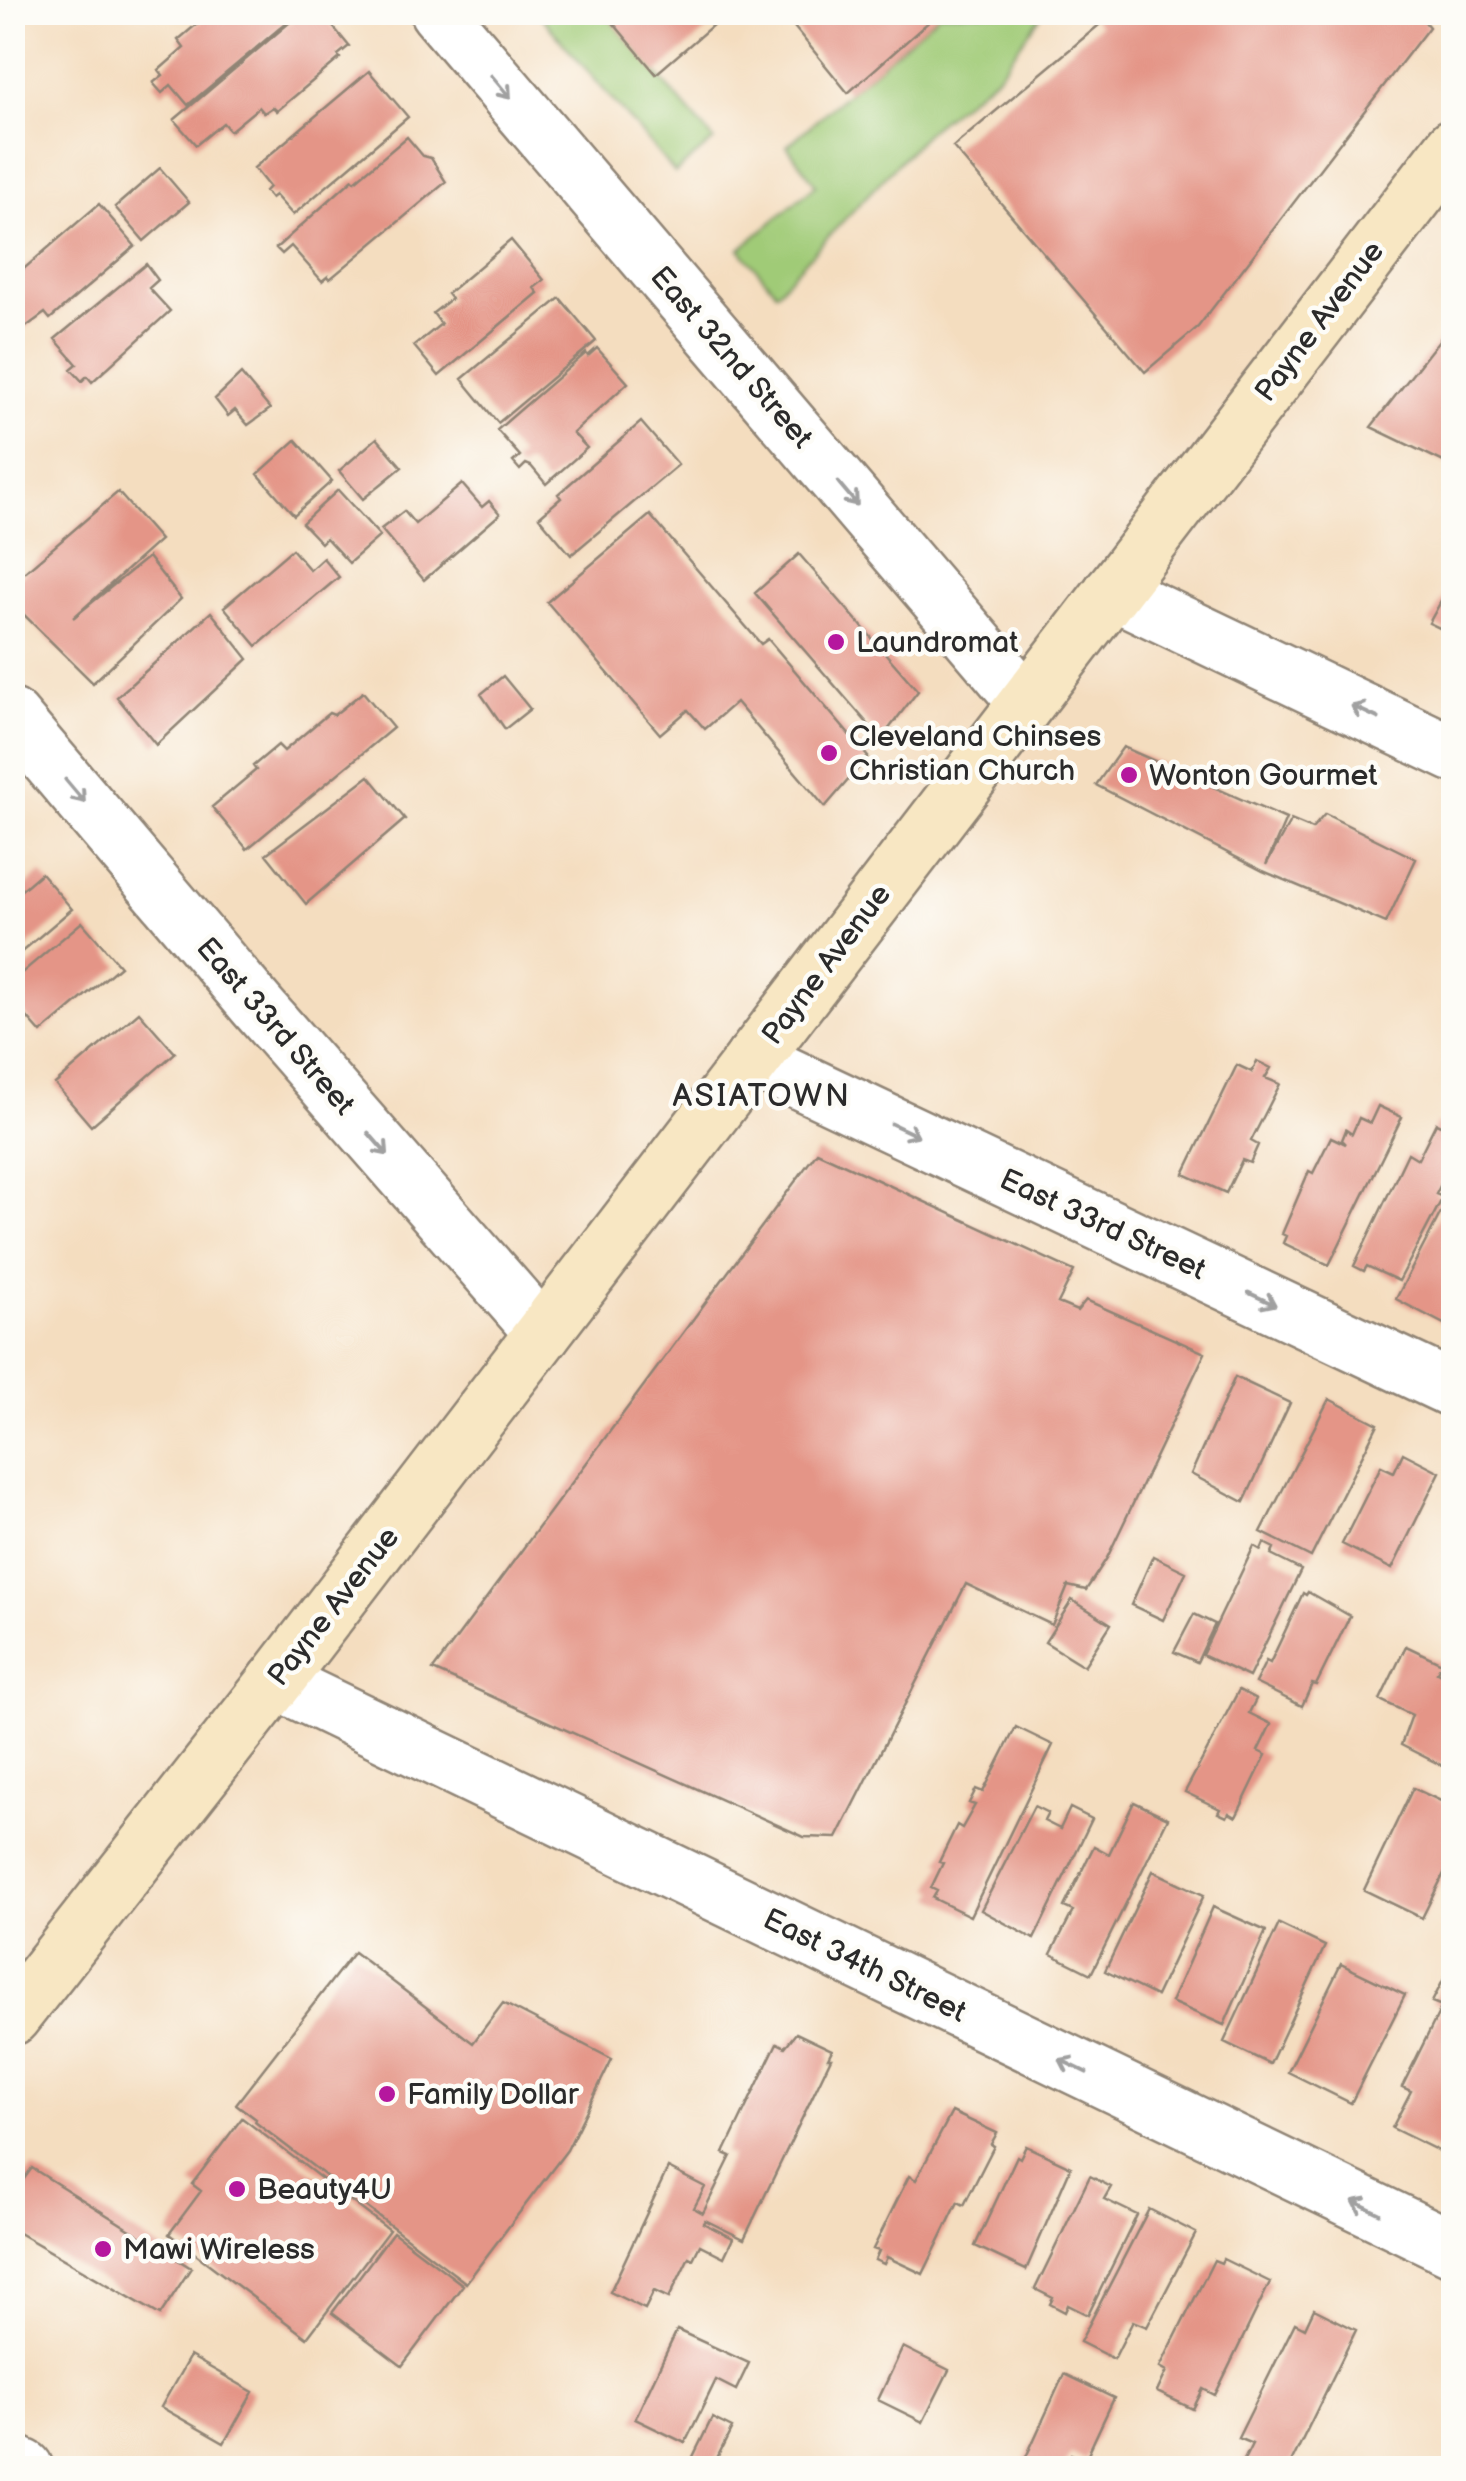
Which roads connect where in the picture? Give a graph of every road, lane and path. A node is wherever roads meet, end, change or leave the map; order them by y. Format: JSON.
{"nodes":[{"id":1,"x":438,"y":12,"type":"edge"},
{"id":2,"x":1454,"y":146,"type":"edge"},
{"id":3,"x":1112,"y":591,"type":"junction"},
{"id":4,"x":1026,"y":702,"type":"junction"},
{"id":5,"x":12,"y":716,"type":"edge"},
{"id":6,"x":1454,"y":754,"type":"edge"},
{"id":7,"x":753,"y":1059,"type":"junction"},
{"id":8,"x":543,"y":1333,"type":"junction"},
{"id":9,"x":1454,"y":1390,"type":"edge"},
{"id":10,"x":276,"y":1681,"type":"junction"},
{"id":11,"x":20,"y":1990,"type":"edge"},
{"id":12,"x":1454,"y":2249,"type":"edge"},
{"id":13,"x":12,"y":2462,"type":"edge"},
{"id":14,"x":25,"y":2468,"type":"edge"}],
"edges":[{"from":1,"to":4,"type":"street","name":"East 32nd Street","one_way":true},
{"from":2,"to":3,"type":"street","name":"Payne Avenue"},
{"from":3,"to":4,"type":"street","name":"Payne Avenue"},
{"from":6,"to":3,"type":"street","one_way":true},
{"from":4,"to":7,"type":"street","name":"Payne Avenue"},
{"from":5,"to":8,"type":"street","name":"East 33rd Street","one_way":true},
{"from":7,"to":8,"type":"street","name":"Payne Avenue"},
{"from":7,"to":9,"type":"street","name":"East 33rd Street","one_way":true},
{"from":8,"to":10,"type":"street","name":"Payne Avenue"},
{"from":10,"to":11,"type":"street","name":"Payne Avenue"},
{"from":12,"to":10,"type":"street","name":"East 34th Street","one_way":true},
{"from":13,"to":14,"type":"street"}]}
